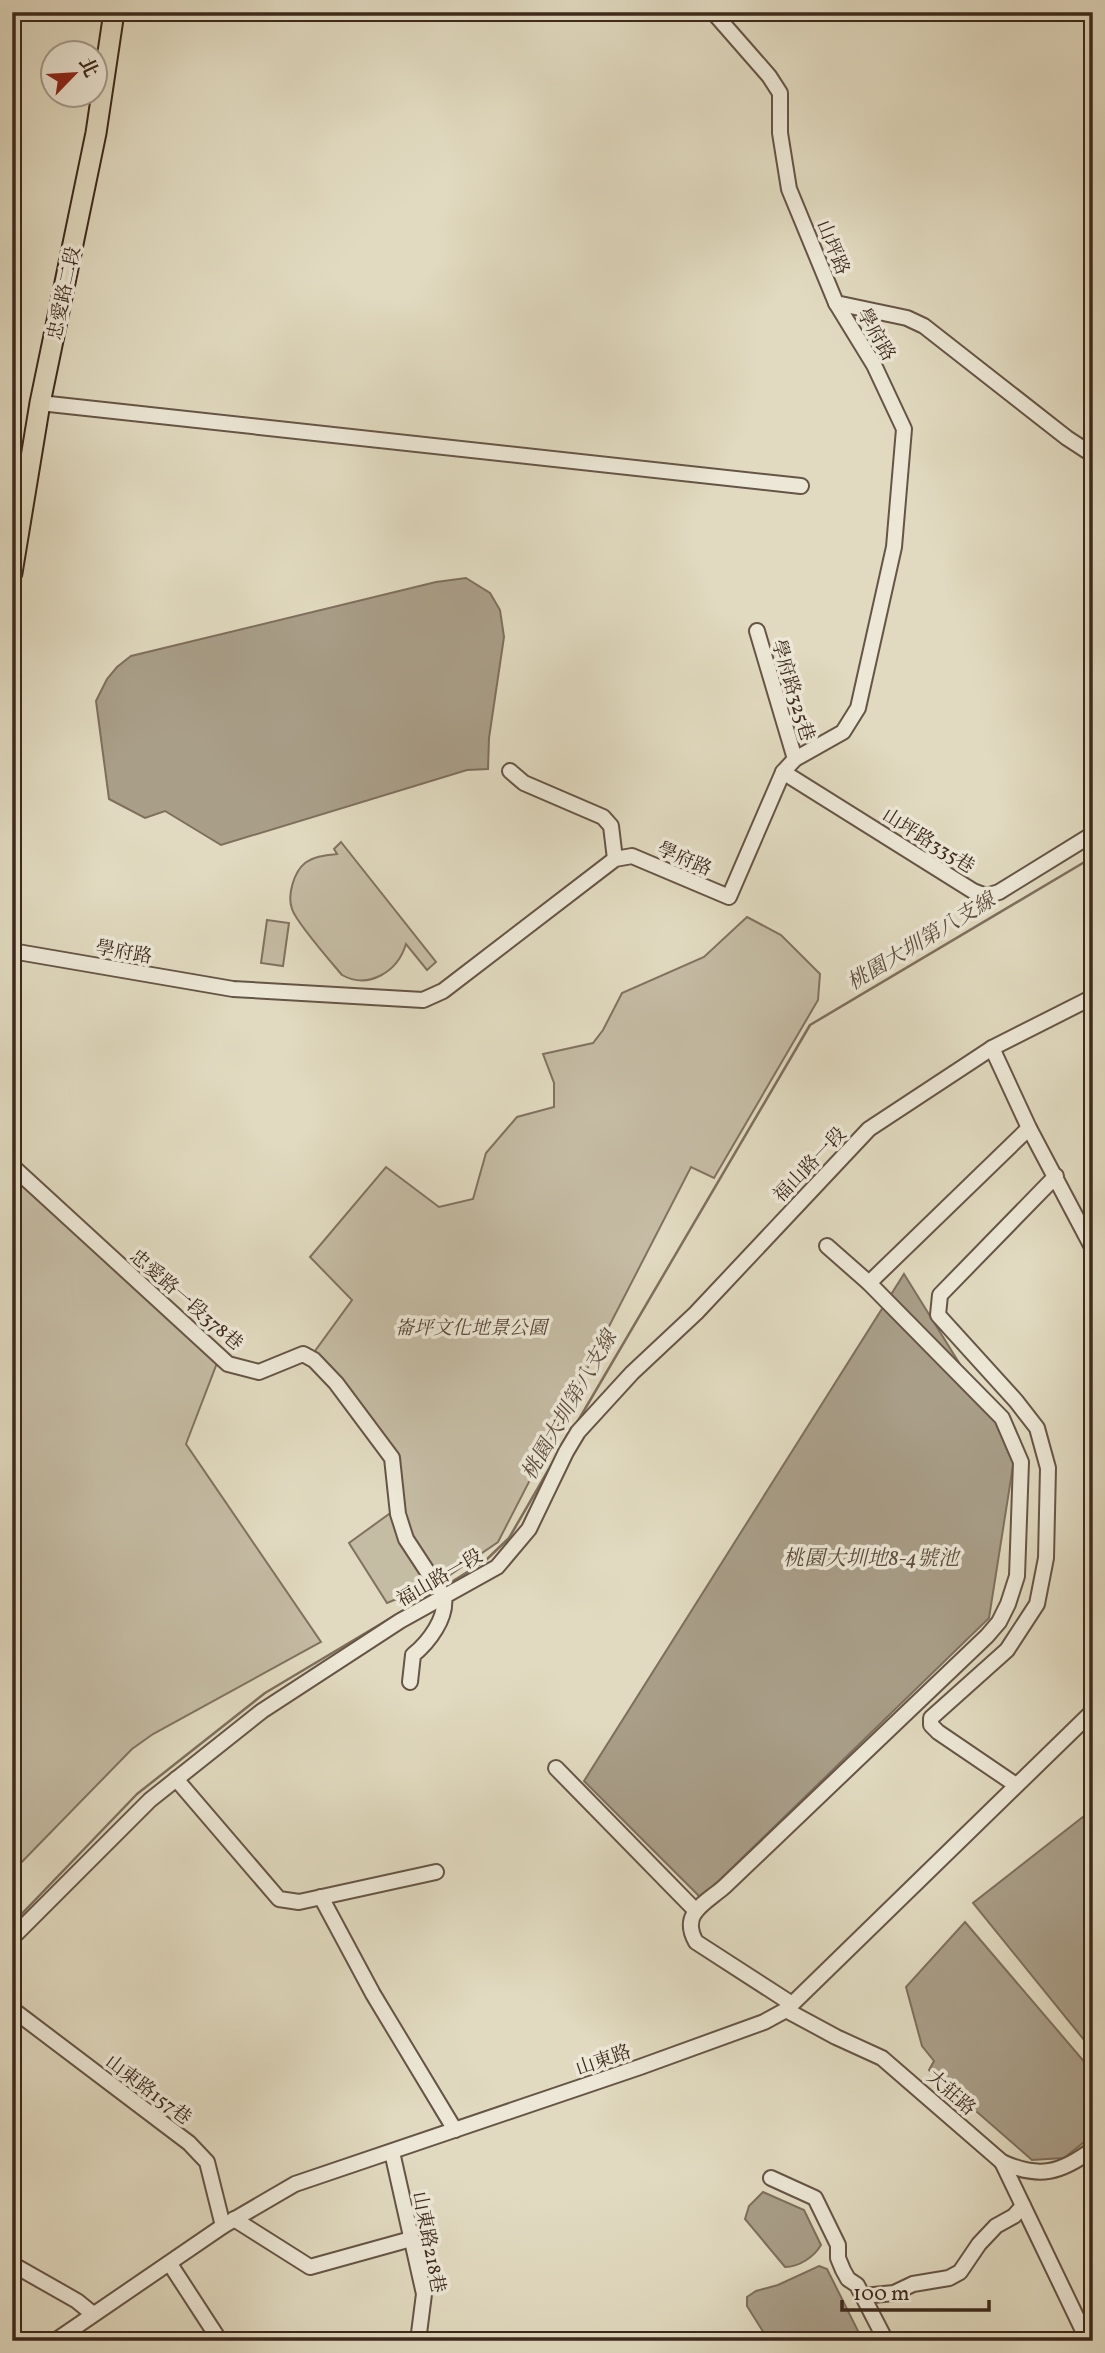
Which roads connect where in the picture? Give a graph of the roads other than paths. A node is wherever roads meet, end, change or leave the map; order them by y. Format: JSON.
{"nodes":[{"id":1,"x":114,"y":12,"type":"edge"},
{"id":2,"x":713,"y":12,"type":"edge"},
{"id":3,"x":836,"y":303,"type":"junction"},
{"id":4,"x":40,"y":403,"type":"junction"},
{"id":5,"x":1093,"y":455,"type":"edge"},
{"id":6,"x":22,"y":463,"type":"edge"},
{"id":7,"x":801,"y":486,"type":"dead end"},
{"id":8,"x":12,"y":573,"type":"edge"},
{"id":9,"x":757,"y":631,"type":"dead end"},
{"id":10,"x":795,"y":760,"type":"junction"},
{"id":11,"x":510,"y":771,"type":"dead end"},
{"id":12,"x":783,"y":772,"type":"junction"},
{"id":13,"x":1093,"y":834,"type":"edge"},
{"id":14,"x":615,"y":859,"type":"junction"},
{"id":15,"x":12,"y":951,"type":"edge"},
{"id":16,"x":1093,"y":997,"type":"edge"},
{"id":17,"x":992,"y":1048,"type":"junction"},
{"id":18,"x":1029,"y":1128,"type":"junction"},
{"id":19,"x":12,"y":1167,"type":"edge"},
{"id":20,"x":1056,"y":1176,"type":"junction"},
{"id":21,"x":827,"y":1246,"type":"dead end"},
{"id":22,"x":1093,"y":1249,"type":"edge"},
{"id":23,"x":869,"y":1283,"type":"junction"},
{"id":24,"x":440,"y":1592,"type":"junction"},
{"id":25,"x":410,"y":1682,"type":"dead end"},
{"id":26,"x":1093,"y":1711,"type":"edge"},
{"id":27,"x":556,"y":1768,"type":"dead end"},
{"id":28,"x":176,"y":1779,"type":"junction"},
{"id":29,"x":1016,"y":1785,"type":"junction"},
{"id":30,"x":436,"y":1872,"type":"dead end"},
{"id":31,"x":321,"y":1897,"type":"junction"},
{"id":32,"x":696,"y":1911,"type":"junction"},
{"id":33,"x":12,"y":1938,"type":"edge"},
{"id":34,"x":789,"y":2007,"type":"junction"},
{"id":35,"x":12,"y":2009,"type":"edge"},
{"id":36,"x":454,"y":2130,"type":"junction"},
{"id":37,"x":1093,"y":2149,"type":"edge"},
{"id":38,"x":392,"y":2152,"type":"junction"},
{"id":39,"x":1002,"y":2162,"type":"junction"},
{"id":40,"x":771,"y":2178,"type":"dead end"},
{"id":41,"x":1023,"y":2206,"type":"junction"},
{"id":42,"x":229,"y":2223,"type":"junction"},
{"id":43,"x":411,"y":2239,"type":"junction"},
{"id":44,"x":12,"y":2264,"type":"edge"},
{"id":45,"x":170,"y":2264,"type":"junction"},
{"id":46,"x":863,"y":2296,"type":"junction"},
{"id":47,"x":93,"y":2314,"type":"junction"},
{"id":48,"x":1088,"y":2332,"type":"edge"},
{"id":49,"x":55,"y":2341,"type":"edge"},
{"id":50,"x":220,"y":2341,"type":"edge"},
{"id":51,"x":418,"y":2341,"type":"edge"},
{"id":52,"x":886,"y":2341,"type":"edge"}],
"edges":[{"from":1,"to":4,"type":"main road","name":"忠愛路二段"},
{"from":2,"to":3,"type":"street","name":"山坪路"},
{"from":3,"to":5,"type":"street","name":"山坪路"},
{"from":3,"to":10,"type":"street","name":"學府路"},
{"from":4,"to":6,"type":"main road","name":"忠愛路二段"},
{"from":4,"to":7,"type":"street"},
{"from":6,"to":8,"type":"main road","name":"忠愛路二段"},
{"from":9,"to":10,"type":"street","name":"學府路325巷"},
{"from":10,"to":12,"type":"street","name":"學府路"},
{"from":11,"to":14,"type":"street"},
{"from":12,"to":13,"type":"street","name":"山坪路335巷"},
{"from":12,"to":14,"type":"street","name":"學府路"},
{"from":14,"to":15,"type":"street","name":"學府路"},
{"from":16,"to":17,"type":"street","name":"福山路一段"},
{"from":17,"to":18,"type":"street"},
{"from":17,"to":24,"type":"street","name":"福山路一段"},
{"from":18,"to":20,"type":"street"},
{"from":18,"to":23,"type":"street"},
{"from":19,"to":24,"type":"street","name":"忠愛路一段378巷"},
{"from":20,"to":22,"type":"street"},
{"from":20,"to":29,"type":"street"},
{"from":21,"to":23,"type":"street"},
{"from":23,"to":32,"type":"street"},
{"from":24,"to":25,"type":"street"},
{"from":24,"to":28,"type":"street","name":"福山路一段"},
{"from":26,"to":29,"type":"street","name":"山東路"},
{"from":27,"to":32,"type":"street"},
{"from":28,"to":31,"type":"street"},
{"from":28,"to":33,"type":"street","name":"福山路一段"},
{"from":29,"to":34,"type":"street","name":"山東路"},
{"from":30,"to":31,"type":"street"},
{"from":31,"to":36,"type":"street"},
{"from":32,"to":34,"type":"street","name":"大莊路"},
{"from":34,"to":36,"type":"street","name":"山東路"},
{"from":34,"to":39,"type":"street","name":"大莊路"},
{"from":35,"to":42,"type":"street","name":"山東路157巷"},
{"from":36,"to":38,"type":"street","name":"山東路"},
{"from":37,"to":39,"type":"street","name":"大莊路"},
{"from":38,"to":42,"type":"street","name":"山東路"},
{"from":38,"to":43,"type":"street","name":"山東路218巷"},
{"from":39,"to":41,"type":"street"},
{"from":40,"to":46,"type":"street"},
{"from":41,"to":46,"type":"street"},
{"from":41,"to":48,"type":"street"},
{"from":42,"to":43,"type":"street"},
{"from":42,"to":45,"type":"street","name":"山東路"},
{"from":43,"to":51,"type":"street","name":"山東路218巷"},
{"from":44,"to":47,"type":"street"},
{"from":45,"to":47,"type":"street","name":"山東路"},
{"from":45,"to":50,"type":"street"},
{"from":46,"to":52,"type":"street"},
{"from":47,"to":49,"type":"street","name":"山東路"}]}
